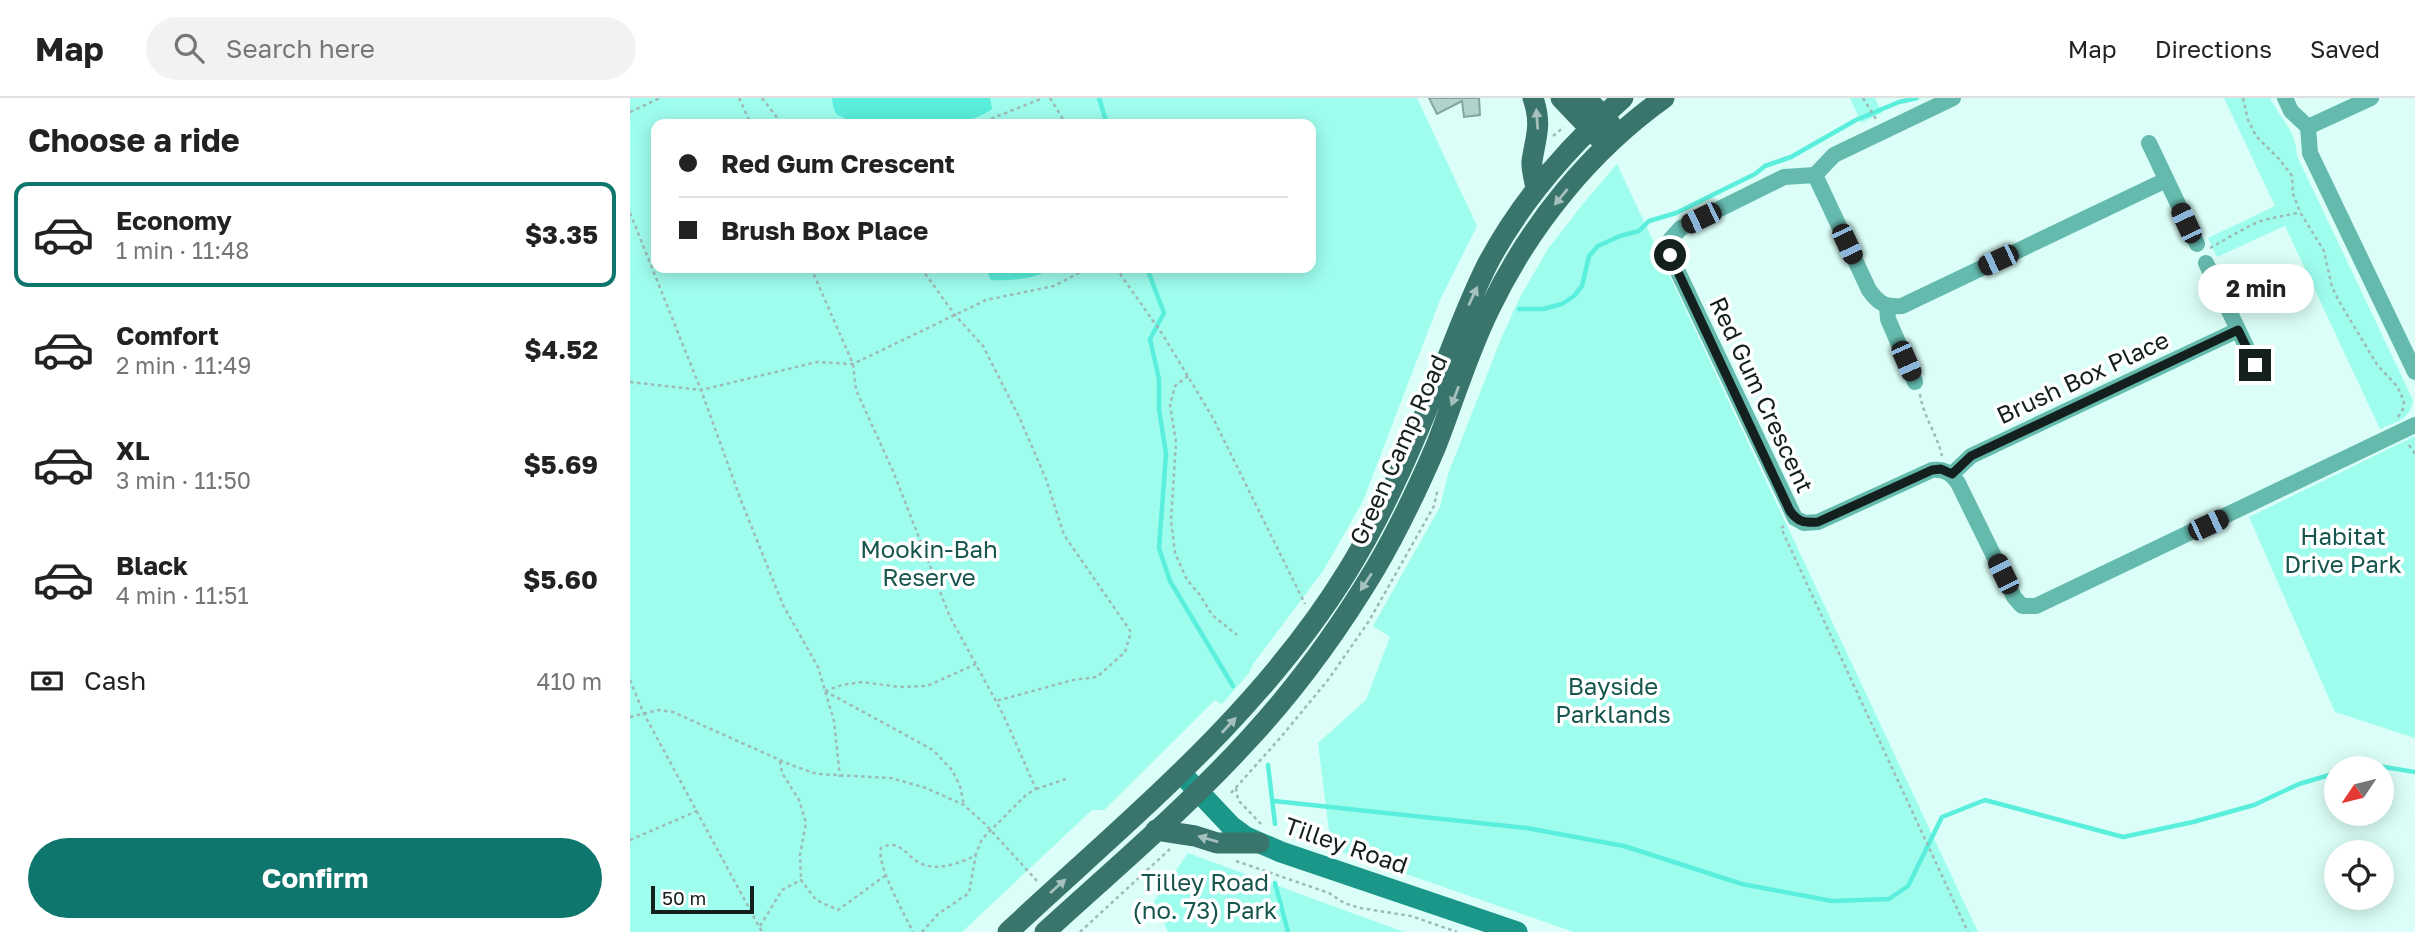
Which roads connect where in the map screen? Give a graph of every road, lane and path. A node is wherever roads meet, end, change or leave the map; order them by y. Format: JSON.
{"nodes":[{"id":1,"x":660,"y":98,"type":"edge"},
{"id":2,"x":739,"y":98,"type":"edge"},
{"id":3,"x":762,"y":98,"type":"edge"},
{"id":4,"x":1043,"y":98,"type":"edge"},
{"id":5,"x":1050,"y":98,"type":"edge"},
{"id":6,"x":1533,"y":98,"type":"edge"},
{"id":7,"x":1562,"y":98,"type":"edge"},
{"id":8,"x":1586,"y":98,"type":"edge"},
{"id":9,"x":1623,"y":98,"type":"edge"},
{"id":10,"x":1664,"y":98,"type":"edge"},
{"id":11,"x":1863,"y":98,"type":"edge"},
{"id":12,"x":1953,"y":98,"type":"edge"},
{"id":13,"x":2243,"y":98,"type":"edge"},
{"id":14,"x":2285,"y":98,"type":"edge"},
{"id":15,"x":2371,"y":98,"type":"edge"},
{"id":16,"x":630,"y":112,"type":"edge"},
{"id":17,"x":749,"y":119,"type":"edge"},
{"id":18,"x":778,"y":119,"type":"edge"},
{"id":19,"x":990,"y":119,"type":"edge"},
{"id":20,"x":1063,"y":119,"type":"edge"},
{"id":21,"x":1876,"y":120,"type":"dead end"},
{"id":22,"x":1597,"y":122,"type":"junction"},
{"id":23,"x":2308,"y":127,"type":"junction"},
{"id":24,"x":1613,"y":140,"type":"junction"},
{"id":25,"x":2148,"y":143,"type":"dead end"},
{"id":26,"x":1815,"y":175,"type":"junction"},
{"id":27,"x":2166,"y":180,"type":"junction"},
{"id":28,"x":1536,"y":189,"type":"junction"},
{"id":29,"x":2301,"y":212,"type":"junction"},
{"id":30,"x":630,"y":213,"type":"edge"},
{"id":31,"x":2201,"y":253,"type":"junction"},
{"id":32,"x":651,"y":265,"type":"edge"},
{"id":33,"x":654,"y":273,"type":"edge"},
{"id":34,"x":813,"y":273,"type":"edge"},
{"id":35,"x":925,"y":273,"type":"edge"},
{"id":36,"x":1079,"y":273,"type":"edge"},
{"id":37,"x":1120,"y":273,"type":"edge"},
{"id":38,"x":1887,"y":307,"type":"junction"},
{"id":39,"x":955,"y":315,"type":"junction"},
{"id":40,"x":2238,"y":330,"type":"junction"},
{"id":41,"x":853,"y":363,"type":"junction"},
{"id":42,"x":2255,"y":365,"type":"dead end"},
{"id":43,"x":2415,"y":372,"type":"edge"},
{"id":44,"x":1188,"y":376,"type":"junction"},
{"id":45,"x":630,"y":382,"type":"edge"},
{"id":46,"x":1915,"y":382,"type":"joint"},
{"id":47,"x":701,"y":390,"type":"junction"},
{"id":48,"x":2410,"y":429,"type":"edge"},
{"id":49,"x":1952,"y":474,"type":"junction"},
{"id":50,"x":1795,"y":518,"type":"junction"},
{"id":51,"x":1317,"y":616,"type":"junction"},
{"id":52,"x":1237,"y":635,"type":"dead end"},
{"id":53,"x":976,"y":664,"type":"junction"},
{"id":54,"x":630,"y":680,"type":"edge"},
{"id":55,"x":825,"y":691,"type":"junction"},
{"id":56,"x":996,"y":701,"type":"junction"},
{"id":57,"x":643,"y":712,"type":"junction"},
{"id":58,"x":630,"y":717,"type":"edge"},
{"id":59,"x":780,"y":760,"type":"junction"},
{"id":60,"x":1181,"y":773,"type":"junction"},
{"id":61,"x":840,"y":776,"type":"junction"},
{"id":62,"x":1066,"y":779,"type":"dead end"},
{"id":63,"x":1237,"y":788,"type":"dead end"},
{"id":64,"x":1036,"y":789,"type":"junction"},
{"id":65,"x":1198,"y":792,"type":"junction"},
{"id":66,"x":964,"y":805,"type":"junction"},
{"id":67,"x":697,"y":811,"type":"junction"},
{"id":68,"x":1156,"y":830,"type":"junction"},
{"id":69,"x":991,"y":831,"type":"junction"},
{"id":70,"x":1264,"y":836,"type":"junction"},
{"id":71,"x":630,"y":840,"type":"edge"},
{"id":72,"x":1174,"y":846,"type":"dead end"},
{"id":73,"x":976,"y":853,"type":"junction"},
{"id":74,"x":1230,"y":859,"type":"dead end"},
{"id":75,"x":886,"y":875,"type":"junction"},
{"id":76,"x":801,"y":880,"type":"junction"},
{"id":77,"x":1049,"y":894,"type":"junction"},
{"id":78,"x":760,"y":926,"type":"junction"},
{"id":79,"x":762,"y":932,"type":"edge"},
{"id":80,"x":913,"y":932,"type":"edge"},
{"id":81,"x":922,"y":932,"type":"edge"},
{"id":82,"x":1008,"y":932,"type":"edge"},
{"id":83,"x":1045,"y":932,"type":"edge"},
{"id":84,"x":1080,"y":932,"type":"edge"},
{"id":85,"x":1457,"y":932,"type":"edge"},
{"id":86,"x":1517,"y":932,"type":"edge"},
{"id":87,"x":1968,"y":932,"type":"edge"}],
"edges":[{"from":1,"to":16,"type":"path"},
{"from":2,"to":17,"type":"path"},
{"from":3,"to":18,"type":"path"},
{"from":4,"to":19,"type":"path"},
{"from":5,"to":20,"type":"path"},
{"from":28,"to":6,"type":"main road","one_way":true},
{"from":7,"to":22,"type":"main road"},
{"from":8,"to":22,"type":"main road"},
{"from":9,"to":22,"type":"main road","name":"Green Camp Road"},
{"from":10,"to":24,"type":"main road","name":"Green Camp Road"},
{"from":11,"to":21,"type":"path"},
{"from":12,"to":26,"type":"street"},
{"from":13,"to":29,"type":"path"},
{"from":14,"to":23,"type":"street"},
{"from":15,"to":23,"type":"street"},
{"from":22,"to":24,"type":"main road"},
{"from":22,"to":28,"type":"main road","name":"Green Camp Road"},
{"from":23,"to":43,"type":"street"},
{"from":24,"to":65,"type":"main road","name":"Green Camp Road","one_way":true},
{"from":25,"to":27,"type":"street"},
{"from":26,"to":38,"type":"street"},
{"from":26,"to":50,"type":"street","name":"Red Gum Crescent"},
{"from":27,"to":31,"type":"street"},
{"from":27,"to":38,"type":"street"},
{"from":51,"to":28,"type":"main road","name":"Green Camp Road","one_way":true},
{"from":29,"to":31,"type":"path"},
{"from":29,"to":48,"type":"path"},
{"from":30,"to":32,"type":"path"},
{"from":31,"to":40,"type":"street"},
{"from":33,"to":47,"type":"path"},
{"from":34,"to":41,"type":"path"},
{"from":35,"to":39,"type":"path"},
{"from":36,"to":39,"type":"path"},
{"from":37,"to":44,"type":"path"},
{"from":38,"to":46,"type":"street"},
{"from":39,"to":41,"type":"path"},
{"from":39,"to":56,"type":"path"},
{"from":40,"to":42,"type":"street"},
{"from":40,"to":49,"type":"street","name":"Brush Box Place"},
{"from":41,"to":47,"type":"path"},
{"from":41,"to":53,"type":"path"},
{"from":44,"to":51,"type":"path"},
{"from":44,"to":52,"type":"path"},
{"from":45,"to":47,"type":"path"},
{"from":46,"to":49,"type":"path"},
{"from":47,"to":55,"type":"path"},
{"from":48,"to":49,"type":"street"},
{"from":49,"to":50,"type":"street","name":"Red Gum Crescent"},
{"from":50,"to":87,"type":"path"},
{"from":60,"to":51,"type":"main road","name":"Green Camp Road","one_way":true},
{"from":53,"to":55,"type":"path"},
{"from":53,"to":56,"type":"path"},
{"from":54,"to":57,"type":"path"},
{"from":55,"to":61,"type":"path"},
{"from":55,"to":66,"type":"path"},
{"from":56,"to":64,"type":"path"},
{"from":57,"to":58,"type":"path"},
{"from":57,"to":59,"type":"path"},
{"from":57,"to":67,"type":"path"},
{"from":59,"to":61,"type":"path"},
{"from":59,"to":76,"type":"path"},
{"from":60,"to":65,"type":"main road","name":"Tilley Road"},
{"from":77,"to":60,"type":"main road","name":"Green Camp Road","one_way":true},
{"from":61,"to":66,"type":"path"},
{"from":62,"to":64,"type":"path"},
{"from":63,"to":70,"type":"path"},
{"from":64,"to":69,"type":"path"},
{"from":65,"to":68,"type":"main road","name":"Green Camp Road"},
{"from":65,"to":70,"type":"main road","name":"Tilley Road"},
{"from":66,"to":69,"type":"path"},
{"from":67,"to":71,"type":"path"},
{"from":67,"to":78,"type":"path"},
{"from":70,"to":68,"type":"main road","one_way":true},
{"from":68,"to":83,"type":"main road","name":"Green Camp Road"},
{"from":69,"to":73,"type":"path"},
{"from":69,"to":77,"type":"path"},
{"from":70,"to":86,"type":"main road","name":"Tilley Road"},
{"from":72,"to":84,"type":"path"},
{"from":73,"to":75,"type":"path"},
{"from":73,"to":81,"type":"path"},
{"from":74,"to":85,"type":"path"},
{"from":75,"to":76,"type":"path"},
{"from":75,"to":80,"type":"path"},
{"from":76,"to":78,"type":"path"},
{"from":77,"to":82,"type":"main road","name":"Green Camp Road"},
{"from":78,"to":79,"type":"path"}]}
